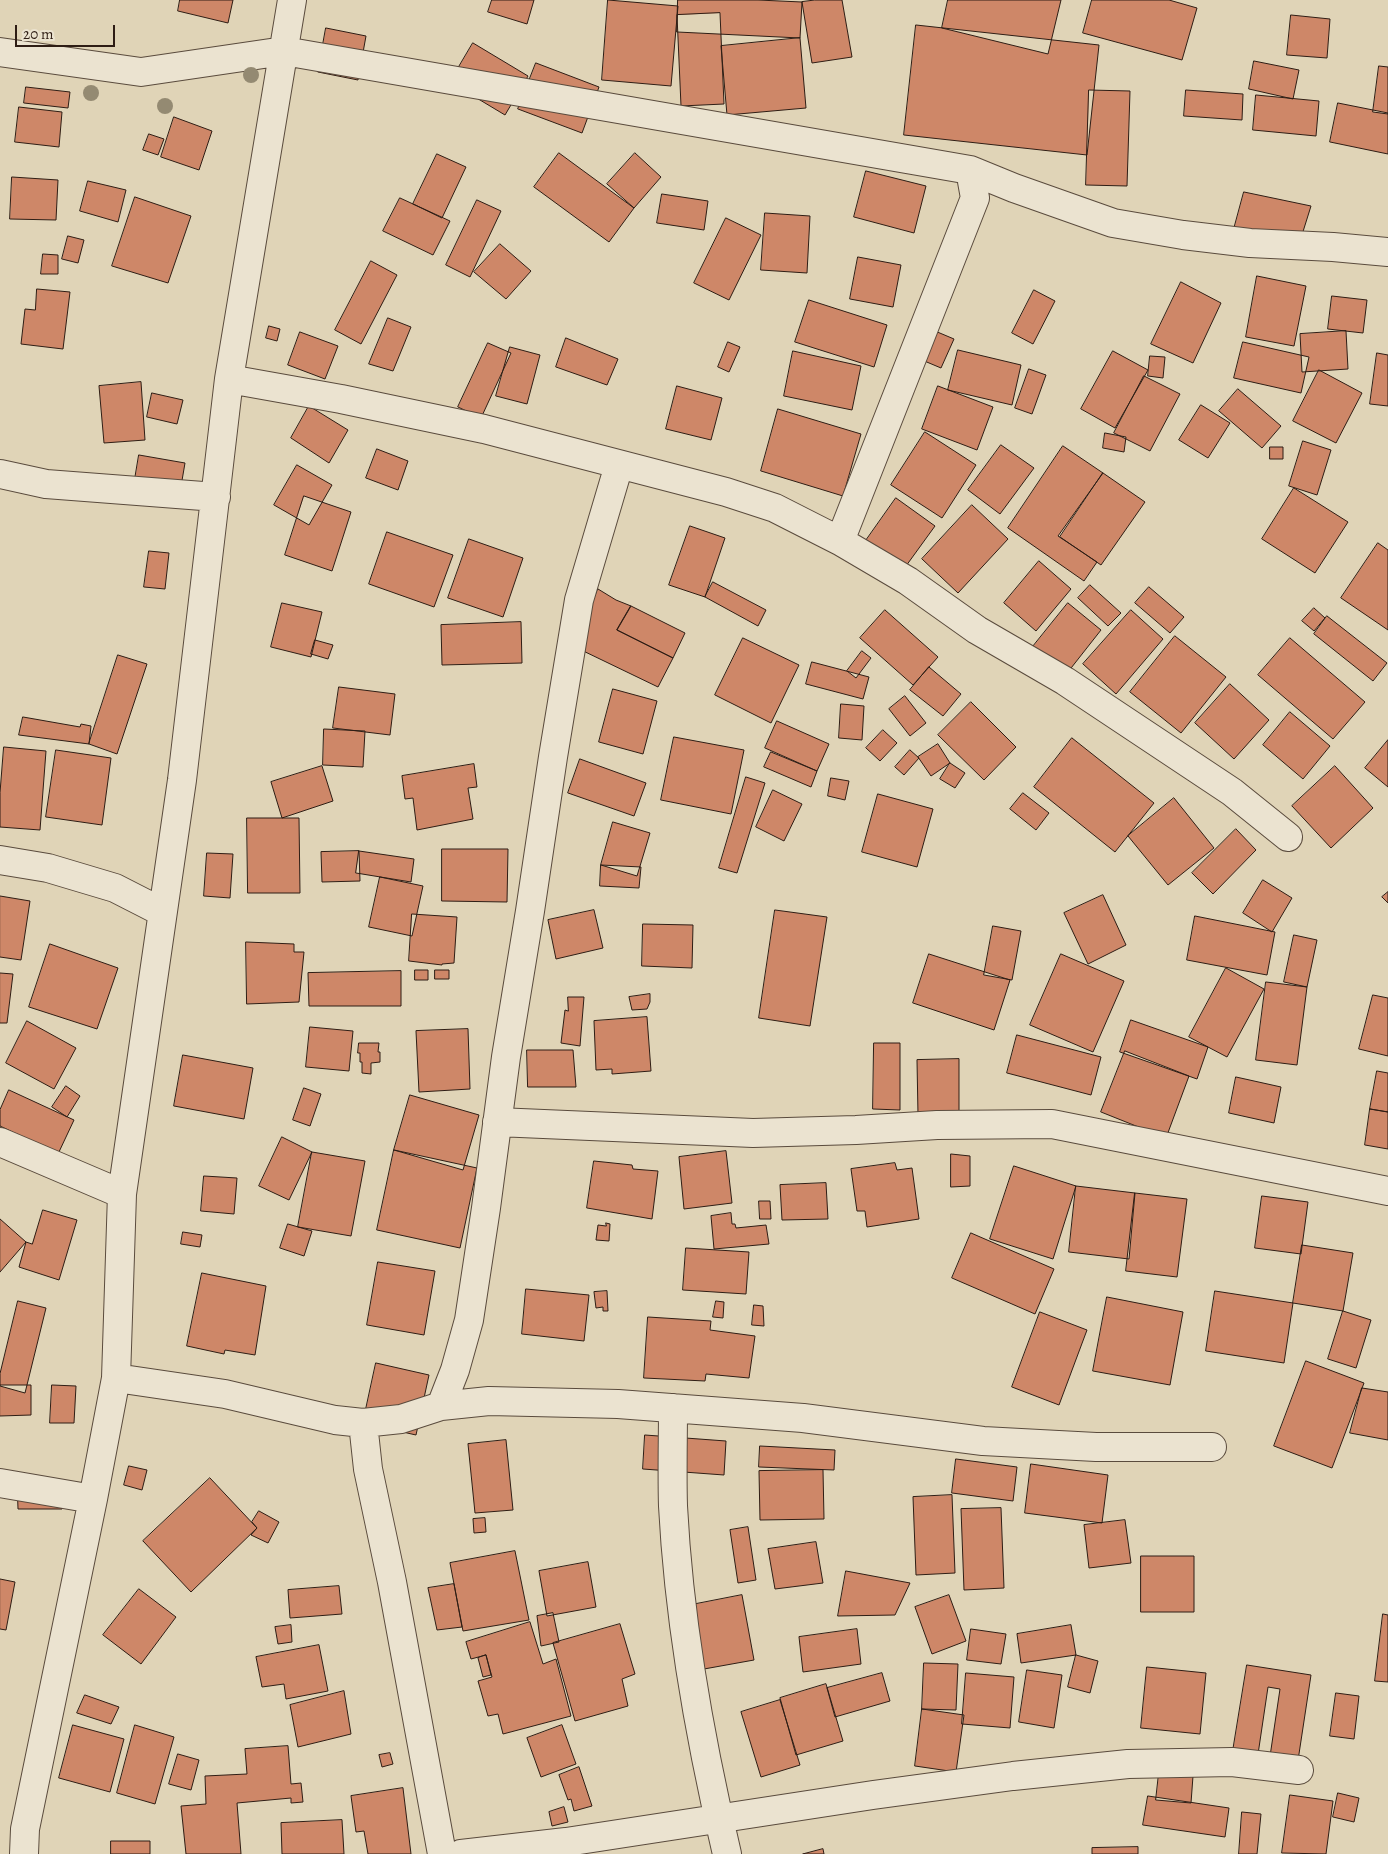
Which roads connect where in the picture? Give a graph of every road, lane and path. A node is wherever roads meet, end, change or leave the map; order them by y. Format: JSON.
{"nodes":[{"id":1,"x":292,"y":0,"type":"edge"},
{"id":2,"x":284,"y":51,"type":"junction"},
{"id":3,"x":0,"y":52,"type":"edge"},
{"id":4,"x":970,"y":170,"type":"junction"},
{"id":5,"x":1388,"y":252,"type":"edge"},
{"id":6,"x":229,"y":379,"type":"junction"},
{"id":7,"x":619,"y":465,"type":"junction"},
{"id":8,"x":0,"y":474,"type":"edge"},
{"id":9,"x":216,"y":497,"type":"junction"},
{"id":10,"x":840,"y":542,"type":"junction"},
{"id":11,"x":1288,"y":838,"type":"dead end"},
{"id":12,"x":0,"y":860,"type":"edge"},
{"id":13,"x":162,"y":912,"type":"junction"},
{"id":14,"x":497,"y":1122,"type":"junction"},
{"id":15,"x":0,"y":1142,"type":"edge"},
{"id":16,"x":1388,"y":1191,"type":"edge"},
{"id":17,"x":122,"y":1194,"type":"junction"},
{"id":18,"x":116,"y":1378,"type":"junction"},
{"id":19,"x":441,"y":1406,"type":"junction"},
{"id":20,"x":674,"y":1408,"type":"junction"},
{"id":21,"x":363,"y":1423,"type":"junction"},
{"id":22,"x":1212,"y":1447,"type":"dead end"},
{"id":23,"x":0,"y":1483,"type":"edge"},
{"id":24,"x":93,"y":1499,"type":"junction"},
{"id":25,"x":1299,"y":1770,"type":"dead end"},
{"id":26,"x":718,"y":1818,"type":"junction"},
{"id":27,"x":24,"y":1854,"type":"edge"},
{"id":28,"x":442,"y":1854,"type":"edge"},
{"id":29,"x":461,"y":1854,"type":"edge"},
{"id":30,"x":726,"y":1854,"type":"edge"}],
"edges":[{"from":1,"to":2,"type":"street"},
{"from":2,"to":3,"type":"street"},
{"from":2,"to":4,"type":"street"},
{"from":2,"to":6,"type":"street"},
{"from":4,"to":5,"type":"street"},
{"from":4,"to":10,"type":"street"},
{"from":6,"to":7,"type":"street"},
{"from":6,"to":9,"type":"street"},
{"from":7,"to":10,"type":"street"},
{"from":7,"to":14,"type":"street"},
{"from":8,"to":9,"type":"street"},
{"from":9,"to":13,"type":"street"},
{"from":10,"to":11,"type":"street"},
{"from":12,"to":13,"type":"street"},
{"from":13,"to":17,"type":"street"},
{"from":14,"to":16,"type":"street"},
{"from":14,"to":19,"type":"street"},
{"from":15,"to":17,"type":"street"},
{"from":17,"to":18,"type":"street"},
{"from":18,"to":21,"type":"street"},
{"from":18,"to":24,"type":"street"},
{"from":19,"to":20,"type":"street"},
{"from":19,"to":21,"type":"street"},
{"from":20,"to":22,"type":"street"},
{"from":20,"to":26,"type":"street"},
{"from":21,"to":28,"type":"street"},
{"from":23,"to":24,"type":"street"},
{"from":24,"to":27,"type":"street"},
{"from":25,"to":26,"type":"street"},
{"from":26,"to":29,"type":"street"},
{"from":26,"to":30,"type":"street"}]}
